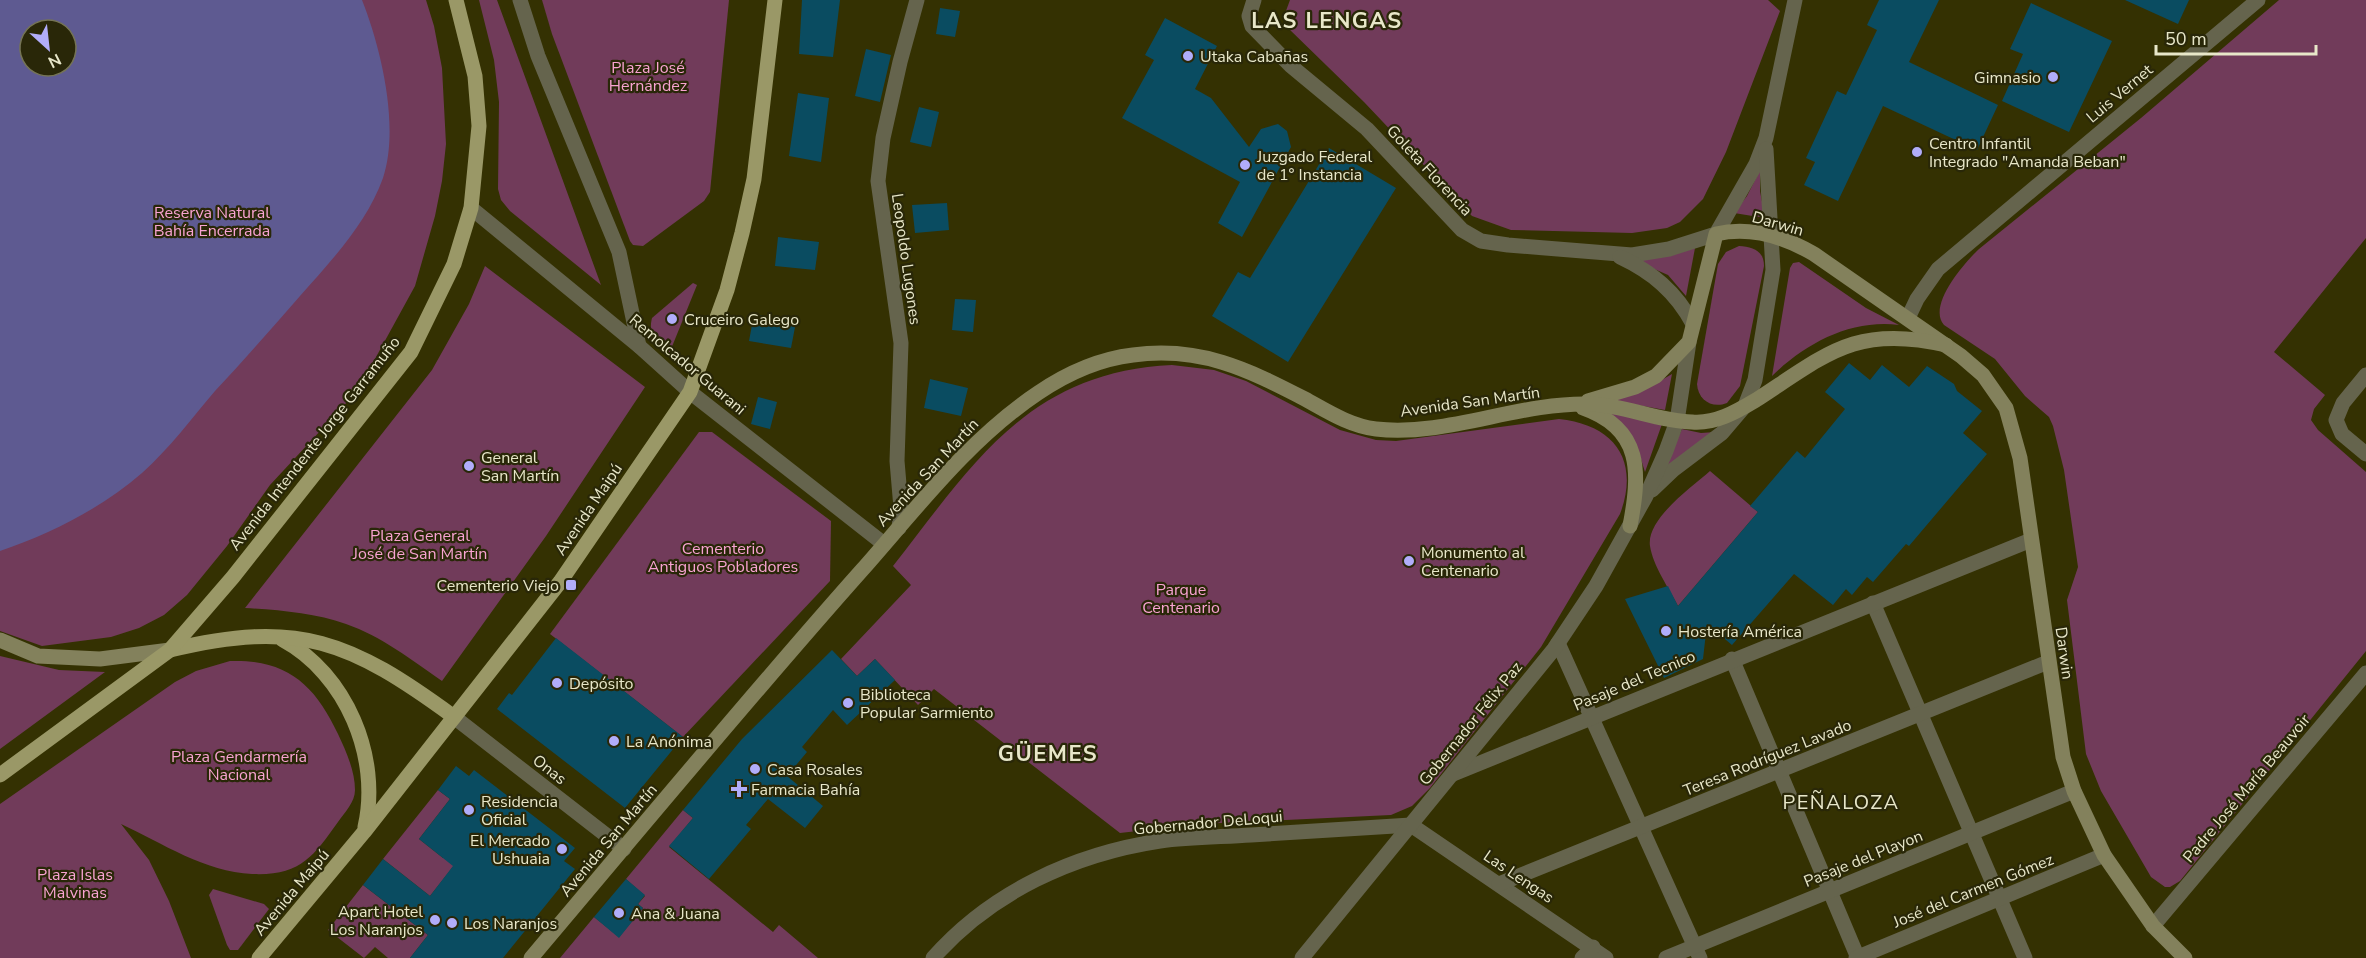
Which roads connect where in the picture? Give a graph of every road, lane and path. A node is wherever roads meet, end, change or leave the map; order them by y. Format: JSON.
{"nodes":[{"id":1,"x":456,"y":0,"type":"edge"},
{"id":2,"x":520,"y":0,"type":"edge"},
{"id":3,"x":775,"y":0,"type":"edge"},
{"id":4,"x":917,"y":0,"type":"edge"},
{"id":5,"x":1254,"y":0,"type":"edge"},
{"id":6,"x":1795,"y":0,"type":"edge"},
{"id":7,"x":2258,"y":0,"type":"edge"},
{"id":8,"x":1766,"y":138,"type":"junction"},
{"id":9,"x":471,"y":208,"type":"junction"},
{"id":10,"x":1716,"y":234,"type":"junction"},
{"id":11,"x":1772,"y":236,"type":"junction"},
{"id":12,"x":1614,"y":255,"type":"junction"},
{"id":13,"x":1908,"y":318,"type":"junction"},
{"id":14,"x":1693,"y":324,"type":"junction"},
{"id":15,"x":1689,"y":342,"type":"junction"},
{"id":16,"x":1946,"y":345,"type":"junction"},
{"id":17,"x":639,"y":346,"type":"junction"},
{"id":18,"x":2366,"y":375,"type":"edge"},
{"id":19,"x":690,"y":392,"type":"junction"},
{"id":20,"x":1575,"y":405,"type":"junction"},
{"id":21,"x":1746,"y":406,"type":"junction"},
{"id":22,"x":1677,"y":421,"type":"junction"},
{"id":23,"x":2366,"y":454,"type":"edge"},
{"id":24,"x":1646,"y":496,"type":"junction"},
{"id":25,"x":1630,"y":526,"type":"junction"},
{"id":26,"x":899,"y":528,"type":"junction"},
{"id":27,"x":2031,"y":540,"type":"junction"},
{"id":28,"x":884,"y":544,"type":"junction"},
{"id":29,"x":1873,"y":603,"type":"junction"},
{"id":30,"x":275,"y":636,"type":"junction"},
{"id":31,"x":0,"y":640,"type":"edge"},
{"id":32,"x":1558,"y":643,"type":"junction"},
{"id":33,"x":170,"y":650,"type":"junction"},
{"id":34,"x":1732,"y":659,"type":"junction"},
{"id":35,"x":2048,"y":662,"type":"junction"},
{"id":36,"x":2366,"y":673,"type":"edge"},
{"id":37,"x":1921,"y":714,"type":"junction"},
{"id":38,"x":454,"y":717,"type":"junction"},
{"id":39,"x":1591,"y":717,"type":"junction"},
{"id":40,"x":1779,"y":771,"type":"junction"},
{"id":41,"x":0,"y":775,"type":"edge"},
{"id":42,"x":1451,"y":775,"type":"junction"},
{"id":43,"x":2074,"y":791,"type":"junction"},
{"id":44,"x":1410,"y":825,"type":"junction"},
{"id":45,"x":1641,"y":827,"type":"junction"},
{"id":46,"x":364,"y":832,"type":"junction"},
{"id":47,"x":1972,"y":833,"type":"junction"},
{"id":48,"x":624,"y":849,"type":"junction"},
{"id":49,"x":2104,"y":855,"type":"junction"},
{"id":50,"x":1499,"y":884,"type":"junction"},
{"id":51,"x":1830,"y":891,"type":"junction"},
{"id":52,"x":2000,"y":898,"type":"junction"},
{"id":53,"x":2153,"y":926,"type":"junction"},
{"id":54,"x":1593,"y":947,"type":"junction"},
{"id":55,"x":1697,"y":952,"type":"edge"},
{"id":56,"x":263,"y":957,"type":"edge"},
{"id":57,"x":531,"y":958,"type":"edge"},
{"id":58,"x":933,"y":958,"type":"edge"},
{"id":59,"x":1302,"y":958,"type":"edge"},
{"id":60,"x":1582,"y":958,"type":"edge"},
{"id":61,"x":1606,"y":958,"type":"edge"},
{"id":62,"x":1666,"y":958,"type":"edge"},
{"id":63,"x":1857,"y":958,"type":"edge"},
{"id":64,"x":2025,"y":958,"type":"edge"},
{"id":65,"x":2185,"y":958,"type":"edge"}],
"edges":[{"from":1,"to":9,"type":"main road","name":"Avenida Intendente Jorge Garramuño"},
{"from":2,"to":17,"type":"street"},
{"from":3,"to":19,"type":"main road","name":"Avenida Maipú"},
{"from":4,"to":26,"type":"street","name":"Leopoldo Lugones"},
{"from":5,"to":12,"type":"street","name":"Goleta Florencia"},
{"from":6,"to":8,"type":"street","name":"Gobernador Félix Paz"},
{"from":7,"to":13,"type":"street","name":"Luis Vernet"},
{"from":8,"to":10,"type":"street","name":"Gobernador Félix Paz"},
{"from":8,"to":11,"type":"street","name":"Gobernador Félix Paz"},
{"from":9,"to":17,"type":"street","name":"Remolcador Guarani"},
{"from":9,"to":33,"type":"main road","name":"Avenida Intendente Jorge Garramuño"},
{"from":10,"to":11,"type":"main road","name":"Darwin"},
{"from":10,"to":12,"type":"street","name":"Goleta Florencia"},
{"from":10,"to":14,"type":"main road","name":"Gobernador Félix Paz"},
{"from":11,"to":13,"type":"main road","name":"Darwin"},
{"from":11,"to":21,"type":"street","name":"Gobernador Félix Paz"},
{"from":12,"to":14,"type":"street"},
{"from":13,"to":16,"type":"main road","name":"Darwin"},
{"from":14,"to":15,"type":"main road","name":"Gobernador Félix Paz"},
{"from":15,"to":20,"type":"main road","name":"Avenida San Martín"},
{"from":15,"to":22,"type":"street","name":"Gobernador Félix Paz"},
{"from":16,"to":21,"type":"main road","name":"Darwin"},
{"from":16,"to":27,"type":"main road","name":"Darwin"},
{"from":17,"to":19,"type":"street","name":"Remolcador Guarani"},
{"from":18,"to":23,"type":"street"},
{"from":19,"to":28,"type":"street","name":"Remolcador Guarani"},
{"from":19,"to":38,"type":"main road","name":"Avenida Maipú"},
{"from":20,"to":22,"type":"main road","name":"Avenida San Martín"},
{"from":20,"to":25,"type":"main road"},
{"from":20,"to":26,"type":"main road","name":"Avenida San Martín"},
{"from":21,"to":22,"type":"main road"},
{"from":21,"to":24,"type":"street","name":"Gobernador Félix Paz"},
{"from":22,"to":24,"type":"street","name":"Gobernador Félix Paz"},
{"from":24,"to":25,"type":"street","name":"Gobernador Félix Paz"},
{"from":25,"to":32,"type":"street","name":"Gobernador Félix Paz"},
{"from":26,"to":28,"type":"main road","name":"Avenida San Martín"},
{"from":27,"to":29,"type":"street","name":"Pasaje del Tecnico"},
{"from":27,"to":35,"type":"main road","name":"Darwin"},
{"from":28,"to":48,"type":"main road","name":"Avenida San Martín"},
{"from":29,"to":34,"type":"street","name":"Pasaje del Tecnico"},
{"from":29,"to":37,"type":"street"},
{"from":30,"to":33,"type":"main road"},
{"from":30,"to":38,"type":"main road"},
{"from":30,"to":46,"type":"main road"},
{"from":31,"to":33,"type":"main road"},
{"from":32,"to":39,"type":"street"},
{"from":32,"to":42,"type":"street","name":"Gobernador Félix Paz"},
{"from":33,"to":41,"type":"main road","name":"Avenida Intendente Jorge Garramuño"},
{"from":34,"to":39,"type":"street","name":"Pasaje del Tecnico"},
{"from":34,"to":40,"type":"street"},
{"from":35,"to":37,"type":"street","name":"Teresa Rodríguez Lavado"},
{"from":35,"to":43,"type":"main road","name":"Darwin"},
{"from":36,"to":53,"type":"street","name":"Padre José María Beauvoir"},
{"from":37,"to":40,"type":"street","name":"Teresa Rodríguez Lavado"},
{"from":37,"to":47,"type":"street"},
{"from":38,"to":46,"type":"main road","name":"Avenida Maipú"},
{"from":38,"to":48,"type":"street","name":"Onas"},
{"from":39,"to":42,"type":"street","name":"Pasaje del Tecnico"},
{"from":39,"to":45,"type":"street"},
{"from":40,"to":45,"type":"street","name":"Teresa Rodríguez Lavado"},
{"from":40,"to":51,"type":"street"},
{"from":42,"to":44,"type":"street","name":"Gobernador Félix Paz"},
{"from":43,"to":47,"type":"street","name":"Pasaje del Playon"},
{"from":43,"to":49,"type":"main road","name":"Darwin"},
{"from":44,"to":50,"type":"street","name":"Las Lengas"},
{"from":44,"to":58,"type":"street","name":"Gobernador DeLoqui"},
{"from":44,"to":59,"type":"street","name":"Gobernador Félix Paz"},
{"from":45,"to":50,"type":"street","name":"Teresa Rodríguez Lavado"},
{"from":45,"to":55,"type":"street"},
{"from":46,"to":56,"type":"main road","name":"Avenida Maipú"},
{"from":47,"to":51,"type":"street","name":"Pasaje del Playon"},
{"from":47,"to":52,"type":"street"},
{"from":48,"to":57,"type":"main road","name":"Avenida San Martín"},
{"from":49,"to":52,"type":"street","name":"José del Carmen Gómez"},
{"from":49,"to":53,"type":"main road","name":"Darwin"},
{"from":50,"to":54,"type":"street","name":"Las Lengas"},
{"from":51,"to":55,"type":"street","name":"Pasaje del Playon"},
{"from":51,"to":63,"type":"street"},
{"from":52,"to":63,"type":"street","name":"José del Carmen Gómez"},
{"from":52,"to":64,"type":"street"},
{"from":53,"to":65,"type":"main road","name":"Darwin"},
{"from":54,"to":60,"type":"street"},
{"from":54,"to":61,"type":"street","name":"Las Lengas"},
{"from":55,"to":62,"type":"street","name":"Pasaje del Playon"}]}
